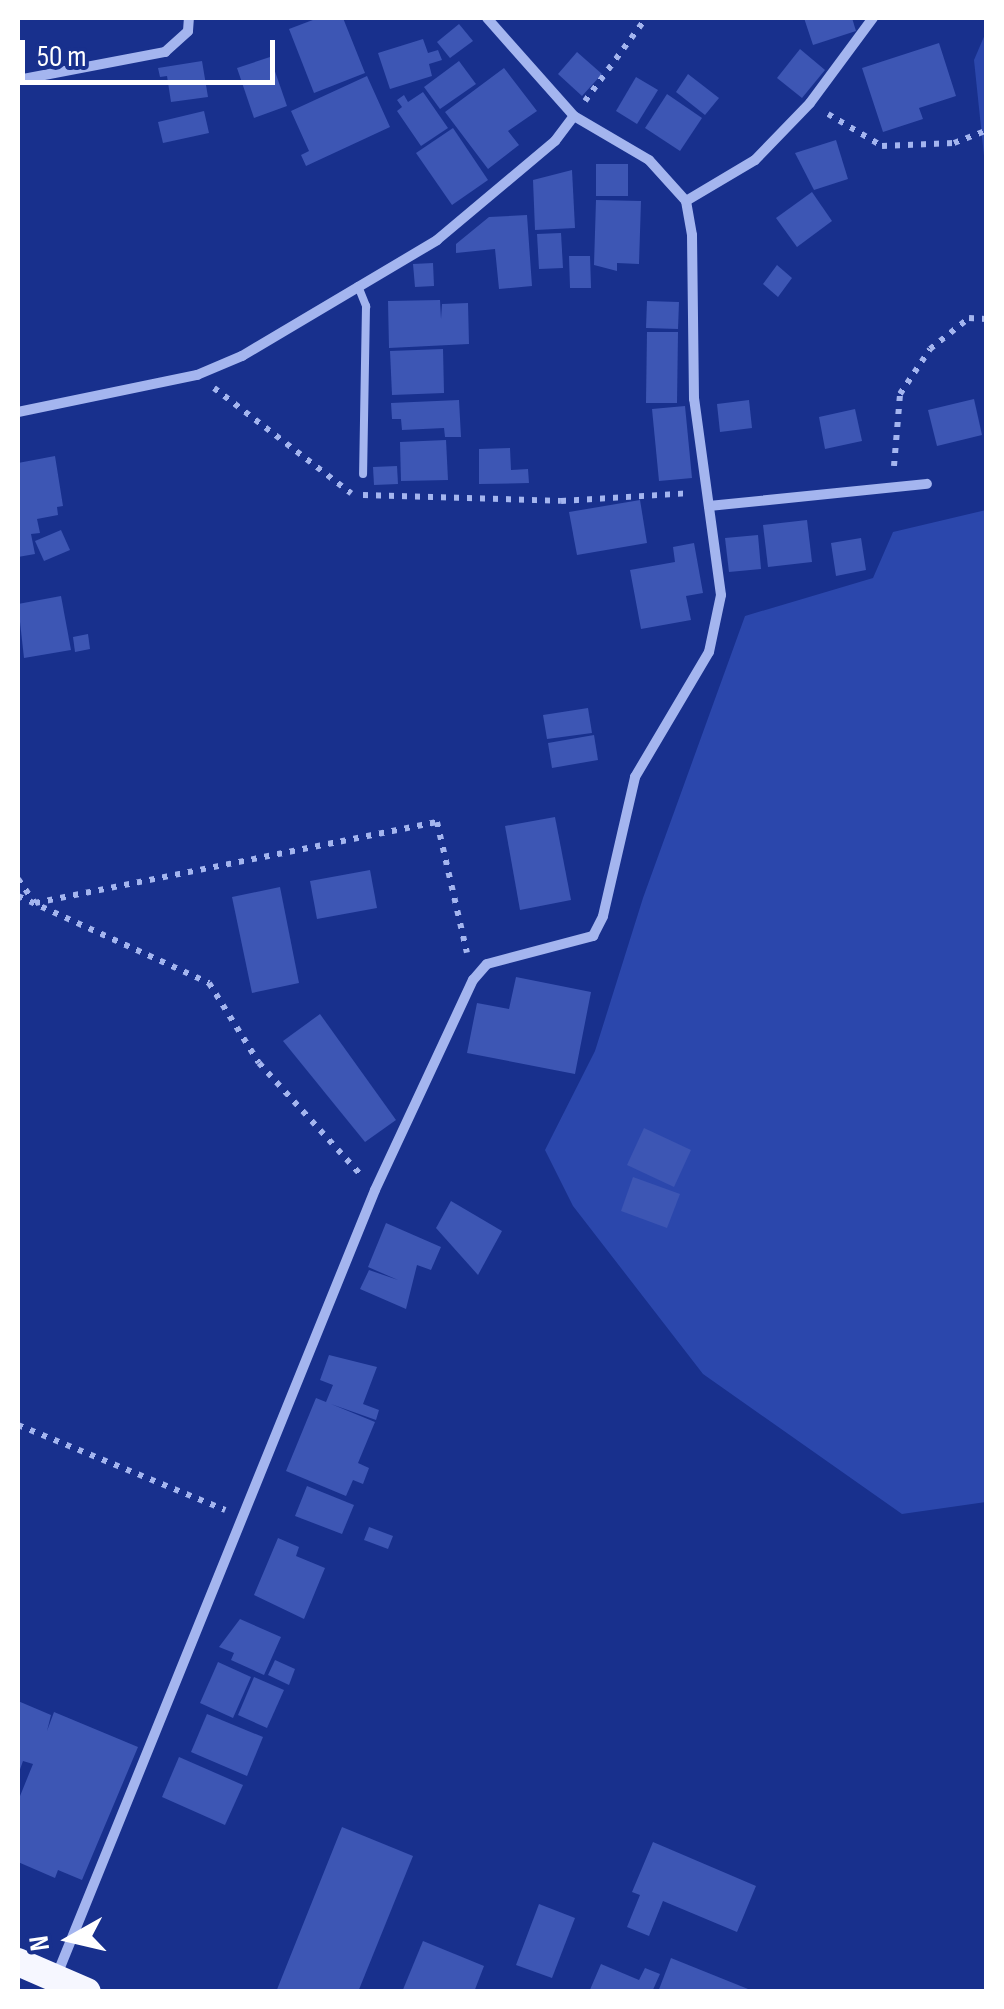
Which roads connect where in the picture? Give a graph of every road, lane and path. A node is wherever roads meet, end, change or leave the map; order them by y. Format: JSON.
{"nodes":[{"id":1,"x":189,"y":18,"type":"edge"},
{"id":2,"x":486,"y":18,"type":"edge"},
{"id":3,"x":646,"y":18,"type":"edge"},
{"id":4,"x":873,"y":18,"type":"edge"},
{"id":5,"x":18,"y":80,"type":"edge"},
{"id":6,"x":810,"y":103,"type":"junction"},
{"id":7,"x":574,"y":116,"type":"junction"},
{"id":8,"x":986,"y":132,"type":"edge"},
{"id":9,"x":686,"y":201,"type":"junction"},
{"id":10,"x":358,"y":286,"type":"junction"},
{"id":11,"x":986,"y":319,"type":"edge"},
{"id":12,"x":198,"y":375,"type":"junction"},
{"id":13,"x":18,"y":412,"type":"edge"},
{"id":14,"x":363,"y":474,"type":"dead end"},
{"id":15,"x":926,"y":484,"type":"dead end"},
{"id":16,"x":892,"y":488,"type":"junction"},
{"id":17,"x":707,"y":492,"type":"junction"},
{"id":18,"x":709,"y":506,"type":"junction"},
{"id":19,"x":18,"y":879,"type":"edge"},
{"id":20,"x":18,"y":896,"type":"edge"},
{"id":21,"x":35,"y":903,"type":"junction"},
{"id":22,"x":473,"y":980,"type":"junction"},
{"id":23,"x":375,"y":1190,"type":"junction"},
{"id":24,"x":18,"y":1425,"type":"edge"},
{"id":25,"x":244,"y":1518,"type":"junction"},
{"id":26,"x":18,"y":1962,"type":"edge"},
{"id":27,"x":53,"y":1985,"type":"edge"},
{"id":28,"x":87,"y":1992,"type":"edge"}],
"edges":[{"from":1,"to":5,"type":"street"},
{"from":2,"to":7,"type":"street"},
{"from":3,"to":7,"type":"path"},
{"from":4,"to":6,"type":"street"},
{"from":6,"to":8,"type":"path"},
{"from":6,"to":9,"type":"street"},
{"from":7,"to":9,"type":"street"},
{"from":7,"to":10,"type":"street"},
{"from":9,"to":17,"type":"street"},
{"from":10,"to":12,"type":"street"},
{"from":10,"to":14,"type":"lane"},
{"from":11,"to":16,"type":"path"},
{"from":12,"to":13,"type":"street"},
{"from":12,"to":17,"type":"path"},
{"from":15,"to":16,"type":"street"},
{"from":16,"to":18,"type":"street"},
{"from":17,"to":18,"type":"street"},
{"from":18,"to":22,"type":"street"},
{"from":19,"to":21,"type":"path"},
{"from":20,"to":21,"type":"path"},
{"from":21,"to":22,"type":"path"},
{"from":21,"to":23,"type":"path"},
{"from":22,"to":23,"type":"street"},
{"from":23,"to":25,"type":"street"},
{"from":24,"to":25,"type":"path"},
{"from":25,"to":27,"type":"street"},
{"from":26,"to":27,"type":"highway"},
{"from":27,"to":28,"type":"highway"}]}
